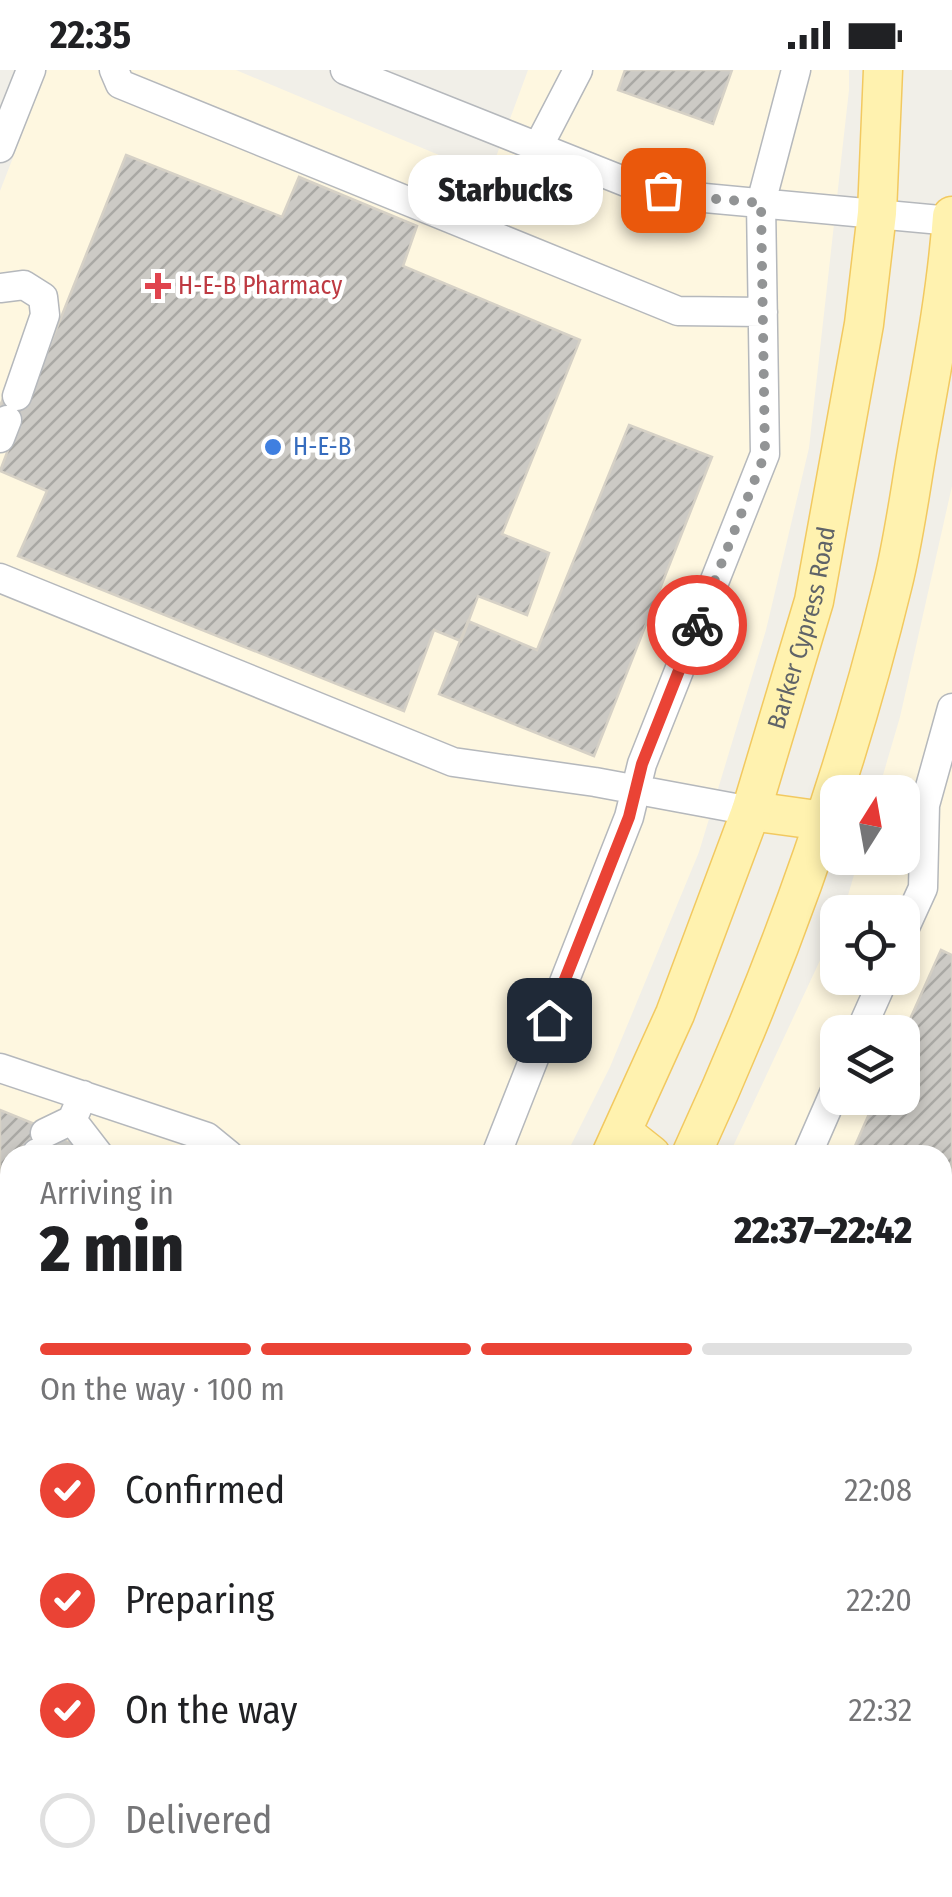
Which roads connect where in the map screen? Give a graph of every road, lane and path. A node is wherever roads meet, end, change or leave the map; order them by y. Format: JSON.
{"nodes":[{"id":1,"x":31,"y":70,"type":"edge"},
{"id":2,"x":114,"y":70,"type":"edge"},
{"id":3,"x":345,"y":70,"type":"edge"},
{"id":4,"x":578,"y":70,"type":"edge"},
{"id":5,"x":796,"y":70,"type":"edge"},
{"id":6,"x":883,"y":70,"type":"edge"},
{"id":7,"x":538,"y":146,"type":"junction"},
{"id":8,"x":0,"y":148,"type":"edge"},
{"id":9,"x":761,"y":203,"type":"junction"},
{"id":10,"x":877,"y":214,"type":"junction"},
{"id":11,"x":952,"y":220,"type":"edge"},
{"id":12,"x":0,"y":288,"type":"edge"},
{"id":13,"x":762,"y":312,"type":"junction"},
{"id":14,"x":8,"y":418,"type":"edge"},
{"id":15,"x":0,"y":578,"type":"edge"},
{"id":16,"x":952,"y":708,"type":"edge"},
{"id":17,"x":837,"y":775,"type":"edge"},
{"id":18,"x":635,"y":790,"type":"junction"},
{"id":19,"x":751,"y":811,"type":"junction"},
{"id":20,"x":820,"y":820,"type":"edge"},
{"id":21,"x":820,"y":832,"type":"edge"},
{"id":22,"x":920,"y":895,"type":"edge"},
{"id":23,"x":0,"y":1068,"type":"edge"},
{"id":24,"x":824,"y":1115,"type":"edge"},
{"id":25,"x":65,"y":1138,"type":"edge"},
{"id":26,"x":217,"y":1145,"type":"edge"},
{"id":27,"x":500,"y":1145,"type":"edge"},
{"id":28,"x":629,"y":1145,"type":"edge"},
{"id":29,"x":696,"y":1145,"type":"edge"},
{"id":30,"x":811,"y":1145,"type":"edge"}],
"edges":[{"from":1,"to":8,"type":"street"},
{"from":2,"to":13,"type":"street"},
{"from":3,"to":7,"type":"street"},
{"from":4,"to":7,"type":"street"},
{"from":5,"to":9,"type":"street"},
{"from":6,"to":10,"type":"main road","name":"Barker Cypress Road"},
{"from":7,"to":9,"type":"street"},
{"from":9,"to":10,"type":"street"},
{"from":9,"to":13,"type":"street"},
{"from":10,"to":11,"type":"street"},
{"from":10,"to":19,"type":"main road","name":"Barker Cypress Road"},
{"from":11,"to":17,"type":"main road"},
{"from":12,"to":14,"type":"street"},
{"from":13,"to":18,"type":"street"},
{"from":15,"to":18,"type":"street"},
{"from":16,"to":22,"type":"street"},
{"from":18,"to":19,"type":"street"},
{"from":18,"to":27,"type":"street"},
{"from":19,"to":20,"type":"main road"},
{"from":19,"to":28,"type":"main road","name":"Barker Cypress Road"},
{"from":21,"to":29,"type":"main road"},
{"from":23,"to":25,"type":"street"},
{"from":24,"to":30,"type":"street"},
{"from":25,"to":26,"type":"street"}]}
